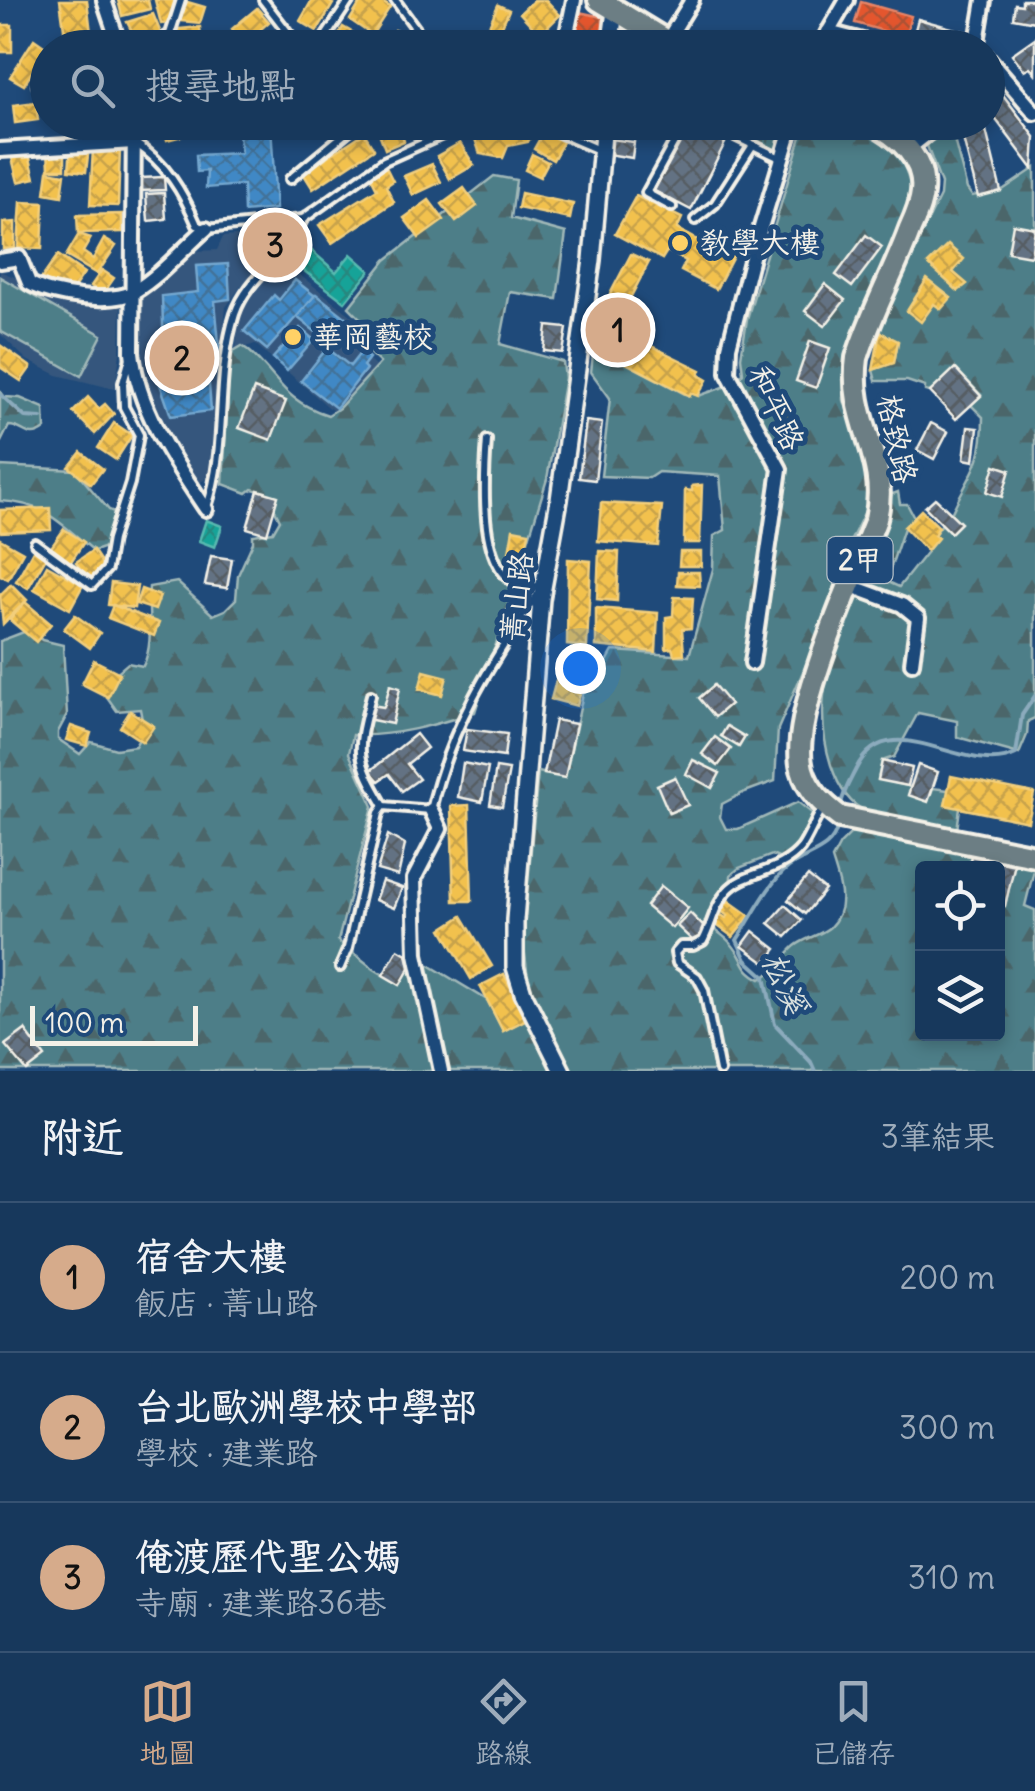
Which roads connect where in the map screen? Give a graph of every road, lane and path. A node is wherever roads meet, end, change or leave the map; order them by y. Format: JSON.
{"nodes":[{"id":1,"x":104,"y":0,"type":"edge"},
{"id":2,"x":181,"y":0,"type":"edge"},
{"id":3,"x":263,"y":0,"type":"edge"},
{"id":4,"x":350,"y":0,"type":"edge"},
{"id":5,"x":394,"y":0,"type":"edge"},
{"id":6,"x":574,"y":0,"type":"edge"},
{"id":7,"x":692,"y":0,"type":"edge"},
{"id":8,"x":847,"y":0,"type":"edge"},
{"id":9,"x":984,"y":0,"type":"edge"},
{"id":10,"x":607,"y":6,"type":"edge"},
{"id":11,"x":114,"y":30,"type":"edge"},
{"id":12,"x":171,"y":30,"type":"edge"},
{"id":13,"x":286,"y":30,"type":"edge"},
{"id":14,"x":330,"y":30,"type":"edge"},
{"id":15,"x":416,"y":30,"type":"edge"},
{"id":16,"x":568,"y":30,"type":"edge"},
{"id":17,"x":649,"y":30,"type":"edge"},
{"id":18,"x":679,"y":30,"type":"edge"},
{"id":19,"x":829,"y":30,"type":"edge"},
{"id":20,"x":979,"y":30,"type":"edge"},
{"id":21,"x":1005,"y":78,"type":"edge"},
{"id":22,"x":1035,"y":114,"type":"edge"},
{"id":23,"x":339,"y":140,"type":"edge"},
{"id":24,"x":431,"y":140,"type":"edge"},
{"id":25,"x":576,"y":140,"type":"edge"},
{"id":26,"x":602,"y":140,"type":"edge"},
{"id":27,"x":676,"y":140,"type":"edge"},
{"id":28,"x":742,"y":140,"type":"edge"},
{"id":29,"x":788,"y":140,"type":"edge"},
{"id":30,"x":898,"y":140,"type":"edge"},
{"id":31,"x":919,"y":140,"type":"edge"},
{"id":32,"x":134,"y":142,"type":"junction"},
{"id":33,"x":753,"y":145,"type":"junction"},
{"id":34,"x":908,"y":149,"type":"junction"},
{"id":35,"x":0,"y":150,"type":"edge"},
{"id":36,"x":601,"y":151,"type":"junction"},
{"id":37,"x":782,"y":159,"type":"junction"},
{"id":38,"x":290,"y":179,"type":"dead end"},
{"id":39,"x":672,"y":207,"type":"dead end"},
{"id":40,"x":302,"y":219,"type":"junction"},
{"id":41,"x":694,"y":220,"type":"dead end"},
{"id":42,"x":206,"y":229,"type":"junction"},
{"id":43,"x":0,"y":261,"type":"edge"},
{"id":44,"x":132,"y":294,"type":"junction"},
{"id":45,"x":132,"y":352,"type":"junction"},
{"id":46,"x":487,"y":440,"type":"dead end"},
{"id":47,"x":206,"y":508,"type":"joint"},
{"id":48,"x":35,"y":543,"type":"dead end"},
{"id":49,"x":543,"y":585,"type":"junction"},
{"id":50,"x":850,"y":586,"type":"junction"},
{"id":51,"x":752,"y":663,"type":"dead end"},
{"id":52,"x":912,"y":663,"type":"dead end"},
{"id":53,"x":371,"y":695,"type":"dead end"},
{"id":54,"x":824,"y":805,"type":"junction"},
{"id":55,"x":384,"y":806,"type":"junction"},
{"id":56,"x":432,"y":810,"type":"junction"},
{"id":57,"x":1035,"y":856,"type":"edge"},
{"id":58,"x":340,"y":967,"type":"dead end"},
{"id":59,"x":441,"y":1071,"type":"edge"},
{"id":60,"x":562,"y":1071,"type":"edge"},
{"id":61,"x":720,"y":1071,"type":"edge"}],
"edges":[{"from":1,"to":11,"type":"street"},
{"from":2,"to":12,"type":"lane"},
{"from":3,"to":13,"type":"lane"},
{"from":4,"to":14,"type":"lane"},
{"from":5,"to":15,"type":"lane"},
{"from":6,"to":16,"type":"street"},
{"from":7,"to":18,"type":"street"},
{"from":8,"to":19,"type":"street"},
{"from":9,"to":20,"type":"street"},
{"from":10,"to":17,"type":"main road"},
{"from":21,"to":22,"type":"street"},
{"from":23,"to":38,"type":"lane"},
{"from":24,"to":40,"type":"lane"},
{"from":25,"to":36,"type":"lane"},
{"from":26,"to":36,"type":"street","name":"菁山路"},
{"from":27,"to":39,"type":"lane"},
{"from":28,"to":33,"type":"lane"},
{"from":29,"to":37,"type":"street","name":"和平路"},
{"from":30,"to":34,"type":"main road"},
{"from":31,"to":34,"type":"street"},
{"from":32,"to":35,"type":"street"},
{"from":32,"to":42,"type":"lane"},
{"from":32,"to":44,"type":"street"},
{"from":33,"to":37,"type":"lane"},
{"from":33,"to":41,"type":"lane"},
{"from":34,"to":50,"type":"main road","name":"格致路","number":"2甲"},
{"from":36,"to":49,"type":"street","name":"菁山路"},
{"from":37,"to":51,"type":"street","name":"和平路"},
{"from":40,"to":42,"type":"lane"},
{"from":40,"to":47,"type":"lane"},
{"from":42,"to":44,"type":"street"},
{"from":43,"to":44,"type":"street"},
{"from":44,"to":45,"type":"street"},
{"from":45,"to":47,"type":"street"},
{"from":45,"to":48,"type":"lane"},
{"from":46,"to":49,"type":"lane"},
{"from":49,"to":56,"type":"lane"},
{"from":49,"to":60,"type":"street","name":"菁山路"},
{"from":50,"to":52,"type":"street"},
{"from":50,"to":54,"type":"main road","name":"格致路","number":"2甲"},
{"from":53,"to":55,"type":"lane"},
{"from":54,"to":57,"type":"main road"},
{"from":54,"to":61,"type":"lane"},
{"from":55,"to":56,"type":"lane"},
{"from":55,"to":58,"type":"lane"},
{"from":56,"to":59,"type":"street"}]}
